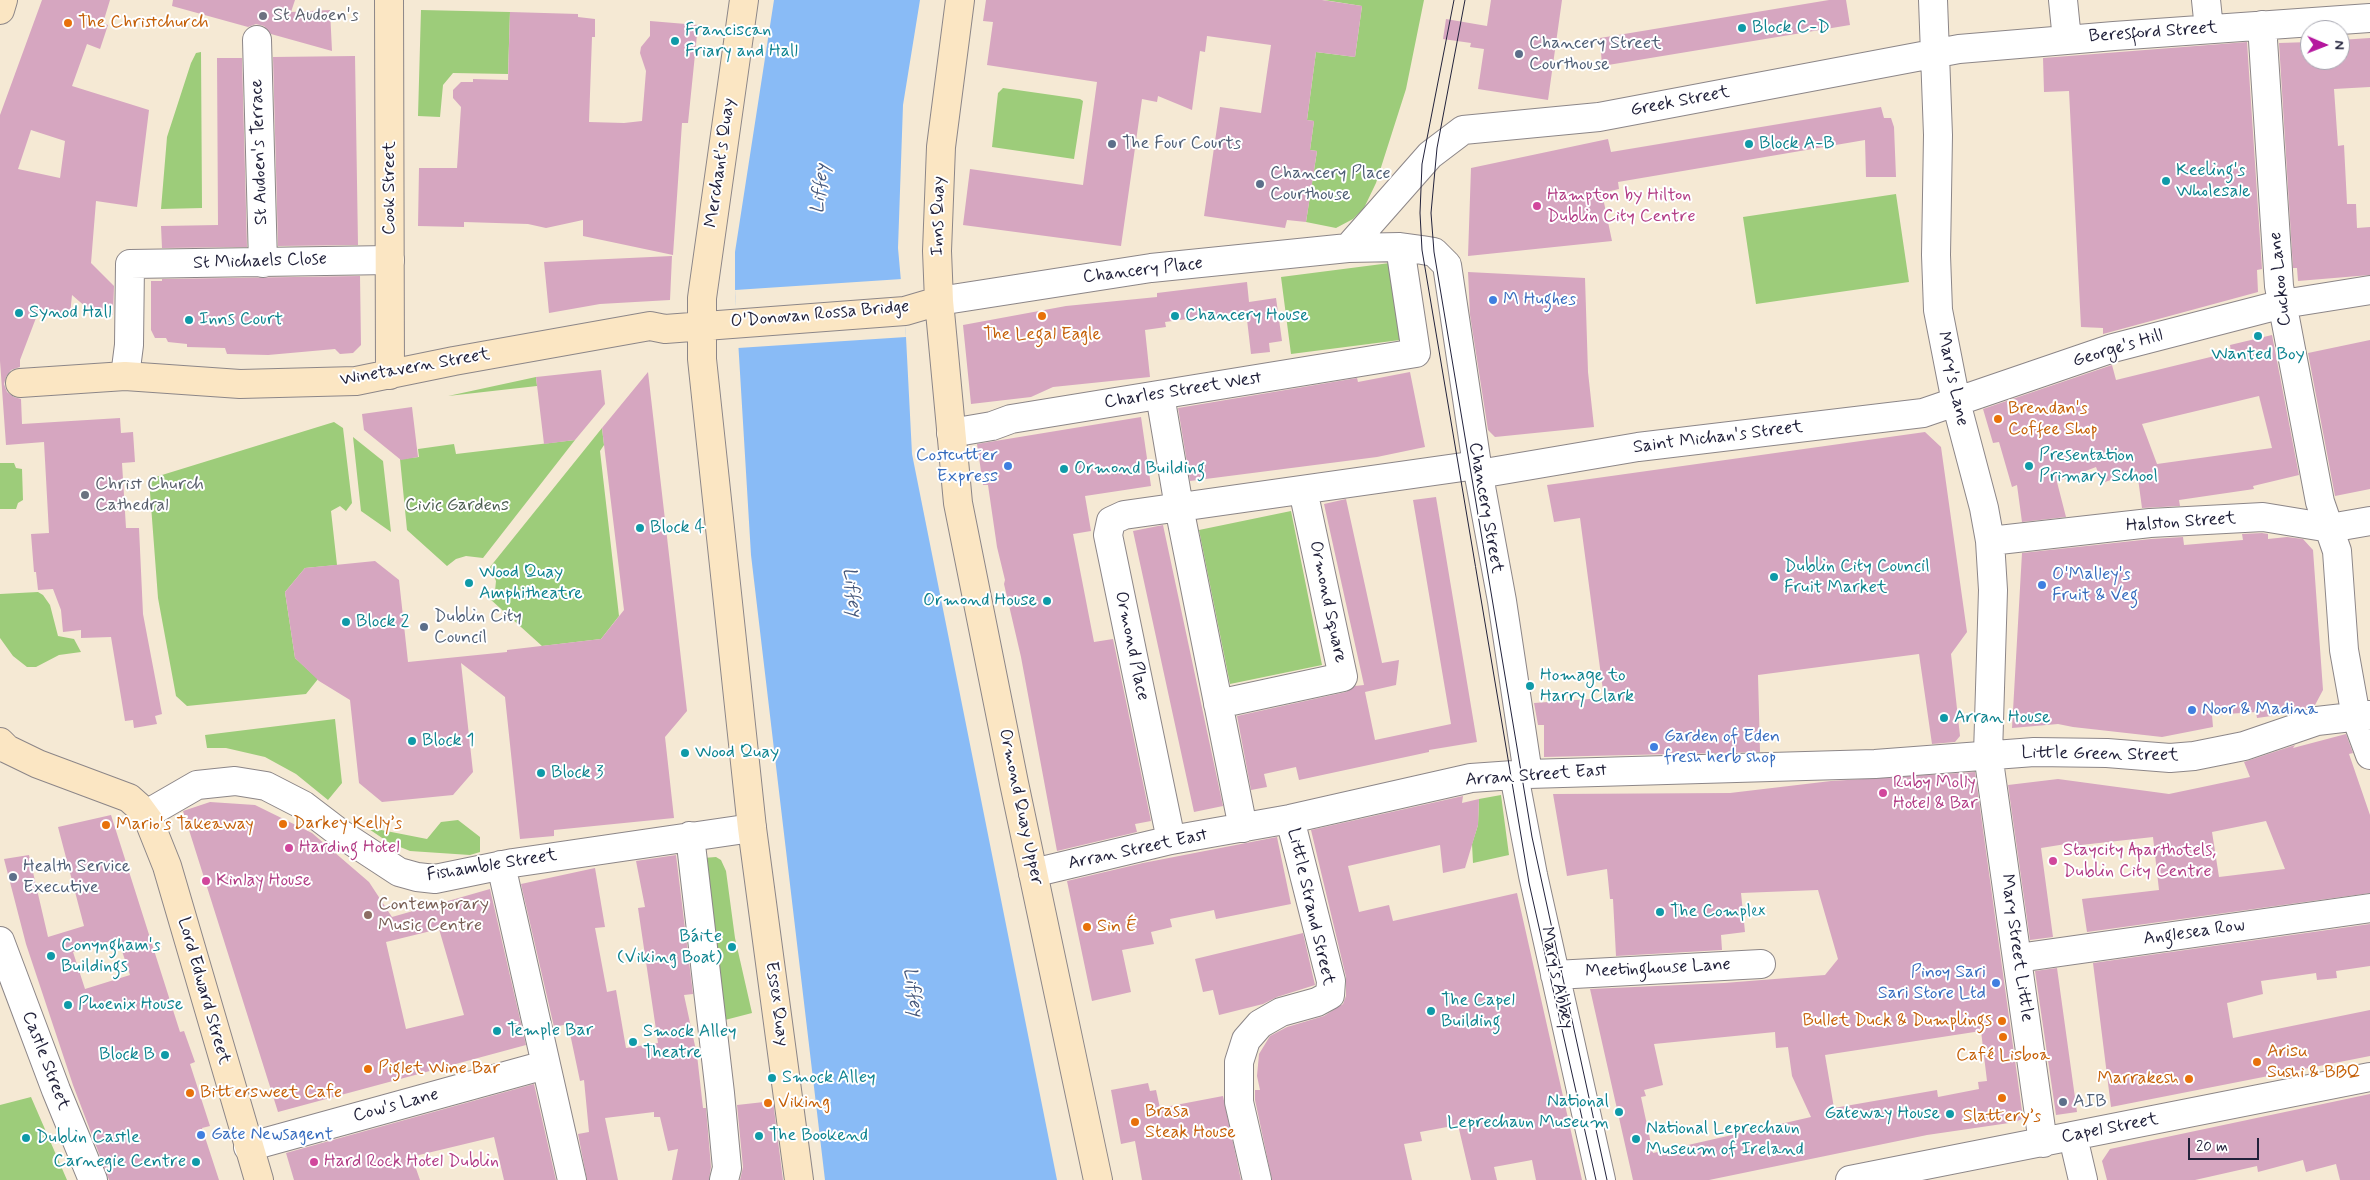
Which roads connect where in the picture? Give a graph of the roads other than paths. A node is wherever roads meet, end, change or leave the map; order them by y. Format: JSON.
{"nodes":[{"id":1,"x":3,"y":0,"type":"edge"},
{"id":2,"x":388,"y":0,"type":"edge"},
{"id":3,"x":744,"y":0,"type":"edge"},
{"id":4,"x":960,"y":0,"type":"edge"},
{"id":5,"x":1933,"y":0,"type":"edge"},
{"id":6,"x":2064,"y":0,"type":"edge"},
{"id":7,"x":2206,"y":0,"type":"edge"},
{"id":8,"x":0,"y":10,"type":"edge"},
{"id":9,"x":2370,"y":18,"type":"edge"},
{"id":10,"x":2262,"y":25,"type":"junction"},
{"id":11,"x":2209,"y":29,"type":"junction"},
{"id":12,"x":257,"y":40,"type":"dead end"},
{"id":13,"x":2067,"y":40,"type":"junction"},
{"id":14,"x":1936,"y":54,"type":"junction"},
{"id":15,"x":1400,"y":247,"type":"junction"},
{"id":16,"x":1348,"y":248,"type":"junction"},
{"id":17,"x":1430,"y":251,"type":"joint"},
{"id":18,"x":390,"y":260,"type":"junction"},
{"id":19,"x":263,"y":263,"type":"junction"},
{"id":20,"x":2370,"y":290,"type":"edge"},
{"id":21,"x":939,"y":301,"type":"junction"},
{"id":22,"x":2282,"y":304,"type":"junction"},
{"id":23,"x":701,"y":326,"type":"junction"},
{"id":24,"x":390,"y":375,"type":"junction"},
{"id":25,"x":125,"y":376,"type":"junction"},
{"id":26,"x":8,"y":384,"type":"edge"},
{"id":27,"x":1160,"y":395,"type":"junction"},
{"id":28,"x":1956,"y":402,"type":"junction"},
{"id":29,"x":951,"y":433,"type":"junction"},
{"id":30,"x":1478,"y":469,"type":"junction"},
{"id":31,"x":1303,"y":490,"type":"junction"},
{"id":32,"x":1179,"y":508,"type":"junction"},
{"id":33,"x":2370,"y":521,"type":"edge"},
{"id":34,"x":2330,"y":528,"type":"junction"},
{"id":35,"x":1990,"y":541,"type":"junction"},
{"id":36,"x":1218,"y":704,"type":"junction"},
{"id":37,"x":2363,"y":716,"type":"edge"},
{"id":38,"x":2,"y":752,"type":"edge"},
{"id":39,"x":1988,"y":754,"type":"junction"},
{"id":40,"x":2370,"y":755,"type":"edge"},
{"id":41,"x":1521,"y":774,"type":"junction"},
{"id":42,"x":141,"y":811,"type":"junction"},
{"id":43,"x":1290,"y":819,"type":"junction"},
{"id":44,"x":752,"y":828,"type":"junction"},
{"id":45,"x":1243,"y":828,"type":"junction"},
{"id":46,"x":690,"y":836,"type":"junction"},
{"id":47,"x":1171,"y":840,"type":"junction"},
{"id":48,"x":501,"y":865,"type":"junction"},
{"id":49,"x":1033,"y":873,"type":"junction"},
{"id":50,"x":2370,"y":908,"type":"edge"},
{"id":51,"x":0,"y":941,"type":"edge"},
{"id":52,"x":2018,"y":958,"type":"junction"},
{"id":53,"x":1761,"y":964,"type":"dead end"},
{"id":54,"x":1555,"y":975,"type":"junction"},
{"id":55,"x":545,"y":1066,"type":"junction"},
{"id":56,"x":2370,"y":1077,"type":"edge"},
{"id":57,"x":2073,"y":1137,"type":"junction"},
{"id":58,"x":2043,"y":1143,"type":"junction"},
{"id":59,"x":248,"y":1147,"type":"junction"},
{"id":60,"x":93,"y":1180,"type":"edge"},
{"id":61,"x":259,"y":1180,"type":"edge"},
{"id":62,"x":572,"y":1180,"type":"edge"},
{"id":63,"x":724,"y":1180,"type":"edge"},
{"id":64,"x":799,"y":1180,"type":"edge"},
{"id":65,"x":1098,"y":1180,"type":"edge"},
{"id":66,"x":1257,"y":1180,"type":"edge"},
{"id":67,"x":1601,"y":1180,"type":"edge"},
{"id":68,"x":1850,"y":1180,"type":"edge"},
{"id":69,"x":2083,"y":1180,"type":"edge"}],
"edges":[{"from":1,"to":8,"type":"main road"},
{"from":2,"to":18,"type":"main road","name":"Cook Street"},
{"from":3,"to":23,"type":"main road","name":"Merchant's Quay"},
{"from":4,"to":21,"type":"main road","name":"Inns Quay"},
{"from":5,"to":14,"type":"street","name":"Mary's Lane"},
{"from":6,"to":13,"type":"street"},
{"from":7,"to":11,"type":"street"},
{"from":9,"to":10,"type":"street","name":"Beresford Street"},
{"from":10,"to":11,"type":"street","name":"Beresford Street"},
{"from":10,"to":22,"type":"street","name":"Cuckoo Lane"},
{"from":11,"to":13,"type":"street","name":"Beresford Street"},
{"from":12,"to":19,"type":"street","name":"St Audoen's Terrace"},
{"from":13,"to":14,"type":"street","name":"Beresford Street"},
{"from":14,"to":16,"type":"street","name":"Greek Street"},
{"from":14,"to":28,"type":"street","name":"Mary's Lane"},
{"from":15,"to":16,"type":"street","name":"Chancery Place"},
{"from":15,"to":17,"type":"street","name":"Chancery Place"},
{"from":15,"to":27,"type":"street","name":"Charles Street West"},
{"from":16,"to":21,"type":"street","name":"Chancery Place"},
{"from":17,"to":30,"type":"street","name":"Chancery Street"},
{"from":18,"to":19,"type":"street","name":"St Michaels Close"},
{"from":18,"to":24,"type":"main road","name":"Cook Street"},
{"from":19,"to":25,"type":"street","name":"St Michaels Close"},
{"from":20,"to":22,"type":"street","name":"George's Hill"},
{"from":21,"to":23,"type":"main road","name":"O'Donovan Rossa Bridge"},
{"from":21,"to":29,"type":"main road","name":"Inns Quay"},
{"from":22,"to":28,"type":"street","name":"George's Hill"},
{"from":22,"to":34,"type":"street","name":"Cuckoo Lane"},
{"from":23,"to":24,"type":"main road","name":"Winetavern Street"},
{"from":23,"to":44,"type":"main road"},
{"from":24,"to":25,"type":"main road","name":"Winetavern Street"},
{"from":25,"to":26,"type":"main road","name":"Winetavern Street"},
{"from":27,"to":29,"type":"street","name":"Charles Street West"},
{"from":27,"to":32,"type":"street"},
{"from":28,"to":30,"type":"street","name":"Saint Michan's Street"},
{"from":28,"to":35,"type":"street","name":"Mary's Lane"},
{"from":29,"to":49,"type":"main road","name":"Ormond Quay Upper"},
{"from":30,"to":31,"type":"street"},
{"from":30,"to":41,"type":"street","name":"Chancery Street"},
{"from":31,"to":32,"type":"street"},
{"from":31,"to":36,"type":"street","name":"Ormond Square"},
{"from":32,"to":36,"type":"street"},
{"from":32,"to":47,"type":"street","name":"Ormond Place"},
{"from":33,"to":34,"type":"street","name":"Halston Street"},
{"from":34,"to":35,"type":"street","name":"Halston Street"},
{"from":34,"to":37,"type":"street","name":"Cuckoo Lane"},
{"from":35,"to":39,"type":"street","name":"Mary's Lane"},
{"from":36,"to":45,"type":"street"},
{"from":37,"to":39,"type":"street","name":"Little Green Street"},
{"from":37,"to":40,"type":"street","name":"Cuckoo Lane"},
{"from":38,"to":42,"type":"main road"},
{"from":39,"to":41,"type":"street","name":"Arran Street East"},
{"from":39,"to":52,"type":"street","name":"Mary Street Little"},
{"from":41,"to":43,"type":"street","name":"Arran Street East"},
{"from":41,"to":54,"type":"street","name":"Mary's Abbey"},
{"from":42,"to":48,"type":"street","name":"Fishamble Street"},
{"from":42,"to":59,"type":"main road","name":"Lord Edward Street"},
{"from":43,"to":45,"type":"street","name":"Arran Street East"},
{"from":43,"to":66,"type":"street","name":"Little Strand Street"},
{"from":44,"to":46,"type":"street","name":"Fishamble Street"},
{"from":44,"to":64,"type":"main road","name":"Essex Quay"},
{"from":45,"to":47,"type":"street","name":"Arran Street East"},
{"from":46,"to":48,"type":"street","name":"Fishamble Street"},
{"from":46,"to":63,"type":"street"},
{"from":47,"to":49,"type":"street","name":"Arran Street East"},
{"from":48,"to":55,"type":"street"},
{"from":49,"to":65,"type":"main road","name":"Ormond Quay Upper"},
{"from":50,"to":52,"type":"street","name":"Anglesea Row"},
{"from":51,"to":60,"type":"street","name":"Castle Street"},
{"from":52,"to":58,"type":"street","name":"Mary Street Little"},
{"from":53,"to":54,"type":"street","name":"Meetinghouse Lane"},
{"from":54,"to":67,"type":"street","name":"Mary's Abbey"},
{"from":55,"to":59,"type":"street","name":"Cow's Lane"},
{"from":55,"to":62,"type":"street"},
{"from":56,"to":57,"type":"street","name":"Capel Street"},
{"from":57,"to":58,"type":"street","name":"Capel Street"},
{"from":57,"to":69,"type":"street"},
{"from":58,"to":68,"type":"street","name":"Capel Street"},
{"from":59,"to":61,"type":"main road","name":"Lord Edward Street"}]}
